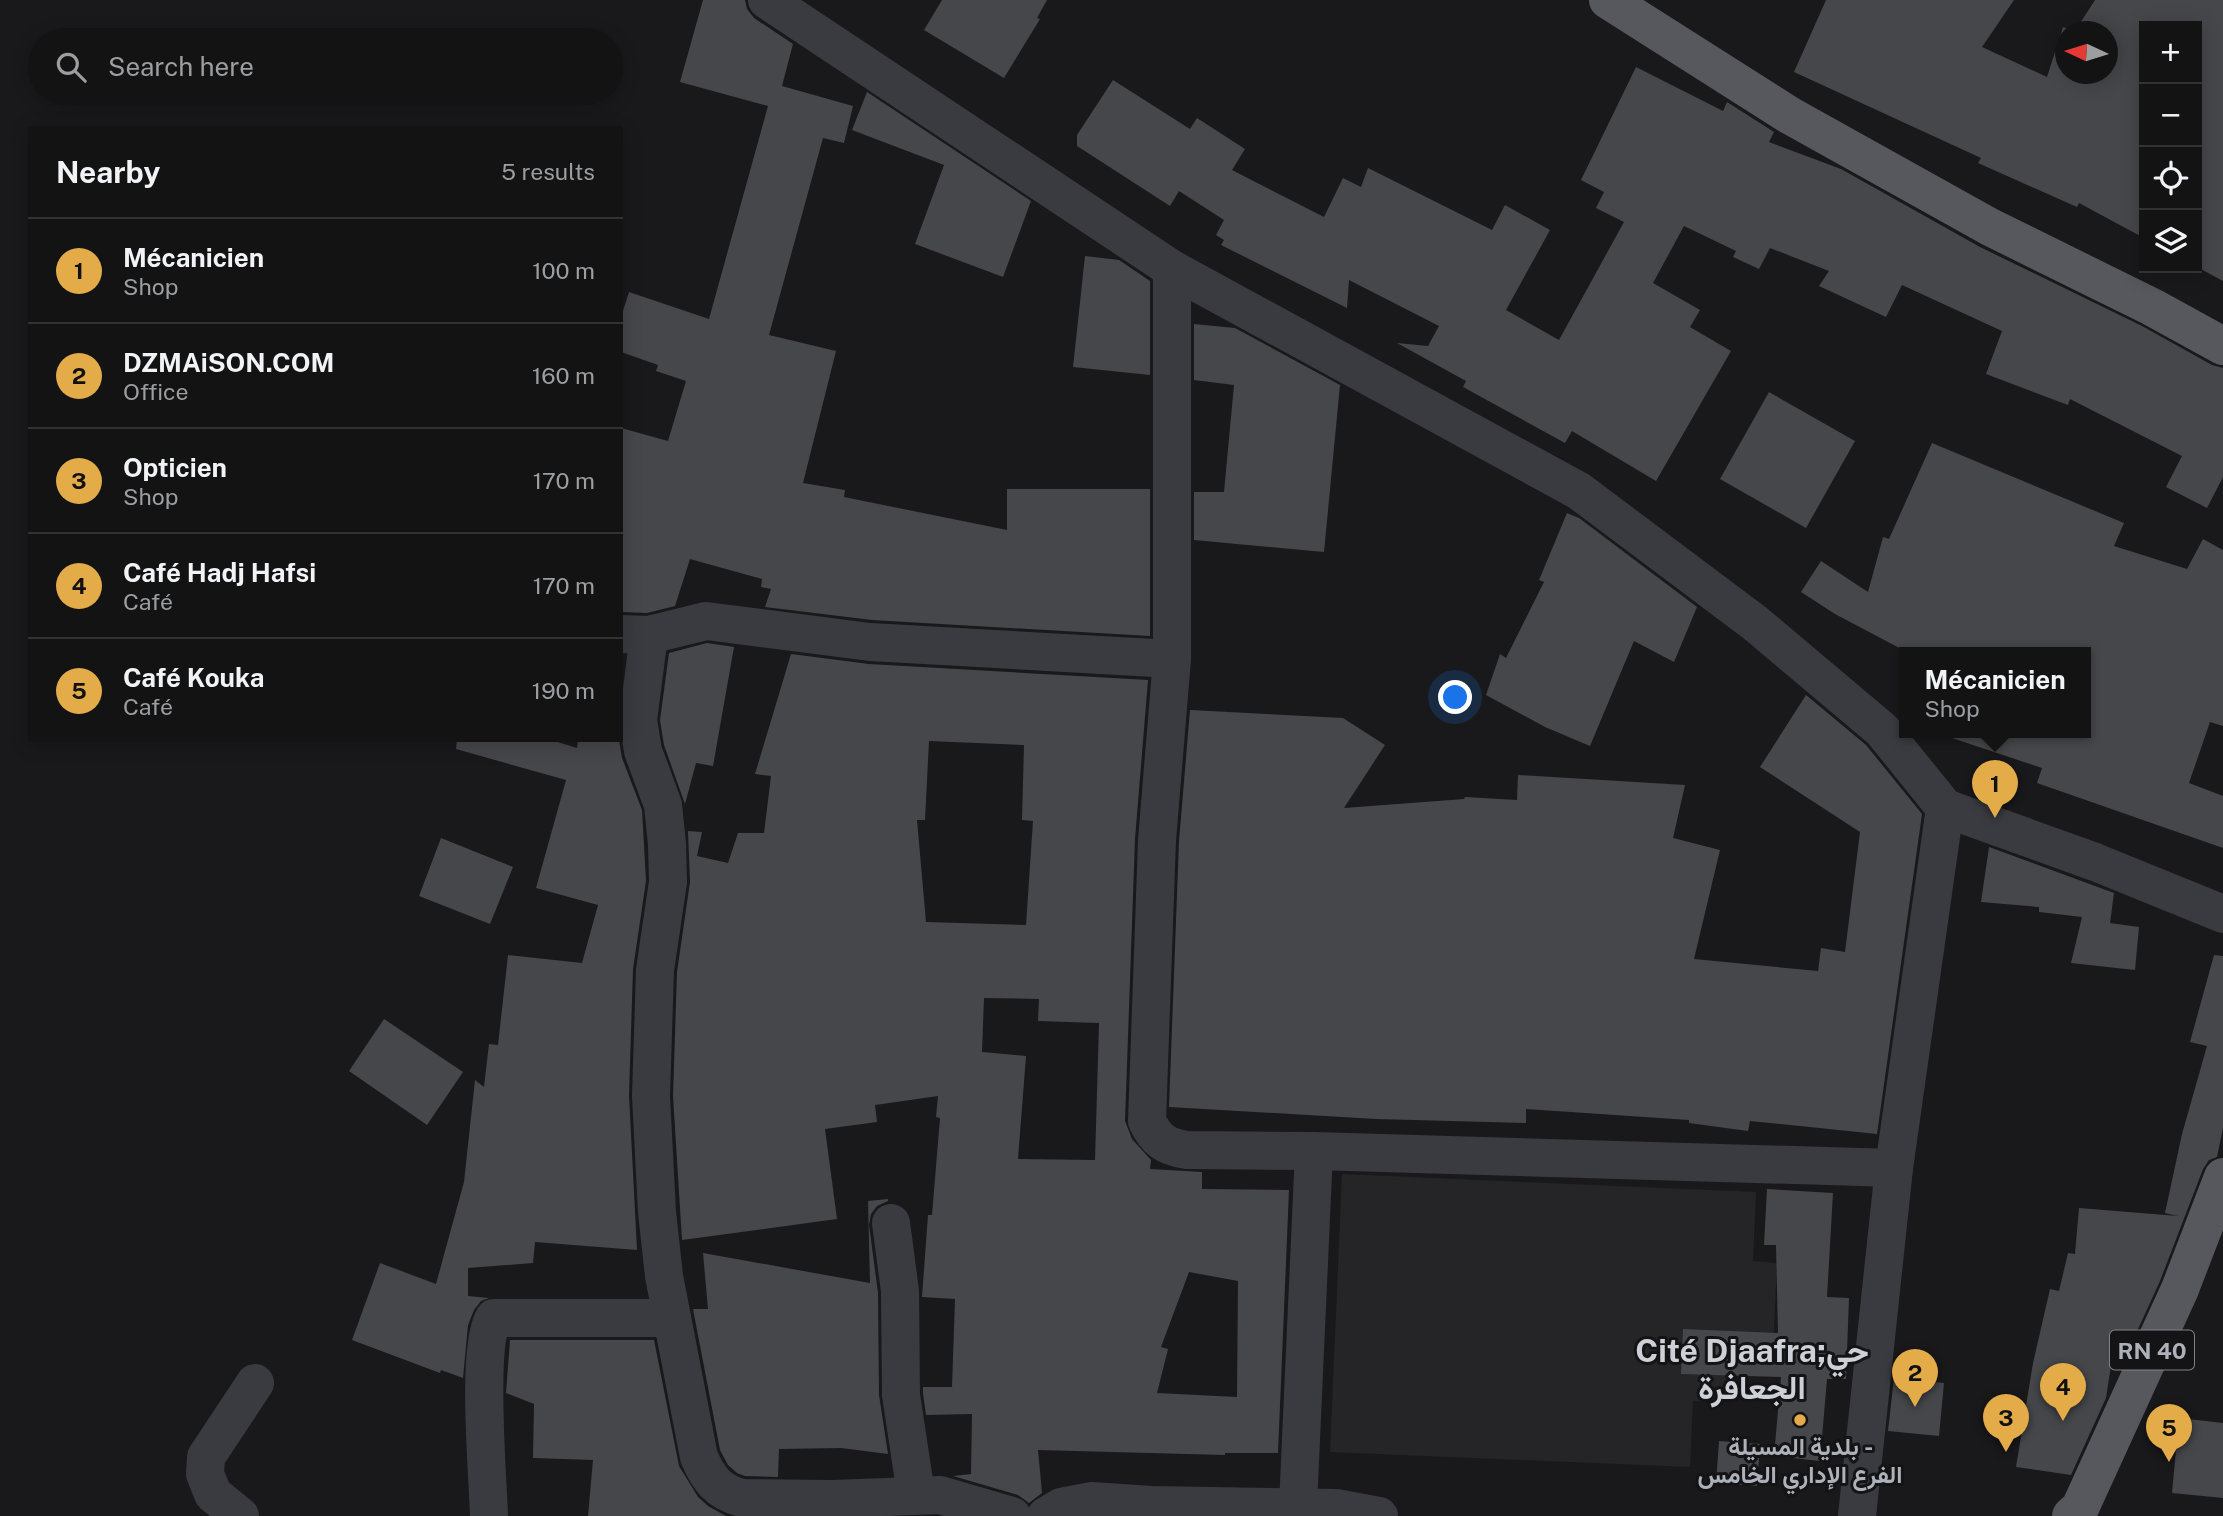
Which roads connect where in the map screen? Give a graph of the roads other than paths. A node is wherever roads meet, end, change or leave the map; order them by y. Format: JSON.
{"nodes":[{"id":1,"x":767,"y":0,"type":"edge"},
{"id":2,"x":1608,"y":0,"type":"edge"},
{"id":3,"x":1172,"y":269,"type":"junction"},
{"id":4,"x":2223,"y":346,"type":"edge"},
{"id":5,"x":635,"y":635,"type":"edge"},
{"id":6,"x":1172,"y":659,"type":"junction"},
{"id":7,"x":1945,"y":807,"type":"junction"},
{"id":8,"x":2223,"y":914,"type":"edge"},
{"id":9,"x":1314,"y":1151,"type":"junction"},
{"id":10,"x":1894,"y":1168,"type":"junction"},
{"id":11,"x":2223,"y":1177,"type":"edge"},
{"id":12,"x":891,"y":1223,"type":"dead end"},
{"id":13,"x":672,"y":1318,"type":"junction"},
{"id":14,"x":255,"y":1383,"type":"dead end"},
{"id":15,"x":916,"y":1494,"type":"junction"},
{"id":16,"x":1298,"y":1506,"type":"junction"},
{"id":17,"x":2080,"y":1513,"type":"edge"},
{"id":18,"x":240,"y":1516,"type":"edge"},
{"id":19,"x":489,"y":1516,"type":"edge"},
{"id":20,"x":1012,"y":1516,"type":"edge"},
{"id":21,"x":1046,"y":1516,"type":"edge"},
{"id":22,"x":1379,"y":1516,"type":"edge"},
{"id":23,"x":1857,"y":1516,"type":"edge"}],
"edges":[{"from":1,"to":3,"type":"street"},
{"from":2,"to":4,"type":"main road"},
{"from":3,"to":6,"type":"street"},
{"from":3,"to":7,"type":"street"},
{"from":5,"to":6,"type":"street"},
{"from":5,"to":13,"type":"street"},
{"from":6,"to":9,"type":"street"},
{"from":7,"to":8,"type":"street"},
{"from":7,"to":10,"type":"street"},
{"from":9,"to":10,"type":"street"},
{"from":9,"to":16,"type":"street"},
{"from":10,"to":23,"type":"street"},
{"from":11,"to":17,"type":"main road","number":"RN 40"},
{"from":12,"to":15,"type":"street"},
{"from":13,"to":15,"type":"street"},
{"from":13,"to":19,"type":"street"},
{"from":14,"to":18,"type":"street"},
{"from":15,"to":20,"type":"street"},
{"from":16,"to":21,"type":"street"},
{"from":16,"to":22,"type":"street"}]}
